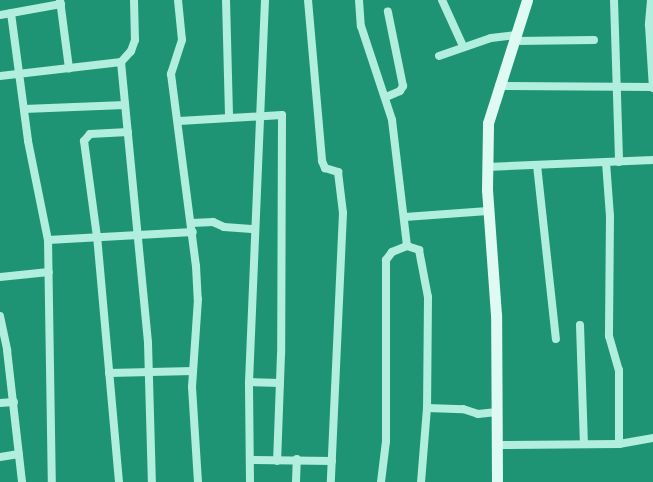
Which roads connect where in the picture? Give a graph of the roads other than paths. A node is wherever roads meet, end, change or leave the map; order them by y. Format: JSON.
{"nodes":[{"id":1,"x":134,"y":0,"type":"edge"},
{"id":2,"x":178,"y":0,"type":"edge"},
{"id":3,"x":226,"y":0,"type":"edge"},
{"id":4,"x":264,"y":0,"type":"edge"},
{"id":5,"x":308,"y":0,"type":"edge"},
{"id":6,"x":359,"y":0,"type":"edge"},
{"id":7,"x":442,"y":0,"type":"edge"},
{"id":8,"x":527,"y":0,"type":"edge"},
{"id":9,"x":614,"y":0,"type":"edge"},
{"id":10,"x":651,"y":0,"type":"edge"},
{"id":11,"x":61,"y":2,"type":"edge"},
{"id":12,"x":388,"y":12,"type":"dead end"},
{"id":13,"x":11,"y":13,"type":"junction"},
{"id":14,"x":0,"y":15,"type":"edge"},
{"id":15,"x":516,"y":38,"type":"junction"},
{"id":16,"x":594,"y":40,"type":"dead end"},
{"id":17,"x":463,"y":46,"type":"junction"},
{"id":18,"x":439,"y":56,"type":"dead end"},
{"id":19,"x":121,"y":62,"type":"junction"},
{"id":20,"x":69,"y":68,"type":"junction"},
{"id":21,"x":19,"y":74,"type":"junction"},
{"id":22,"x":0,"y":76,"type":"edge"},
{"id":23,"x":499,"y":86,"type":"junction"},
{"id":24,"x":617,"y":88,"type":"junction"},
{"id":25,"x":653,"y":88,"type":"edge"},
{"id":26,"x":386,"y":97,"type":"junction"},
{"id":27,"x":125,"y":105,"type":"junction"},
{"id":28,"x":24,"y":109,"type":"junction"},
{"id":29,"x":261,"y":116,"type":"junction"},
{"id":30,"x":229,"y":118,"type":"junction"},
{"id":31,"x":178,"y":121,"type":"junction"},
{"id":32,"x":128,"y":132,"type":"junction"},
{"id":33,"x":653,"y":160,"type":"edge"},
{"id":34,"x":606,"y":162,"type":"junction"},
{"id":35,"x":620,"y":162,"type":"junction"},
{"id":36,"x":537,"y":165,"type":"junction"},
{"id":37,"x":487,"y":167,"type":"junction"},
{"id":38,"x":488,"y":211,"type":"junction"},
{"id":39,"x":405,"y":217,"type":"junction"},
{"id":40,"x":192,"y":223,"type":"junction"},
{"id":41,"x":255,"y":229,"type":"junction"},
{"id":42,"x":193,"y":232,"type":"junction"},
{"id":43,"x":139,"y":235,"type":"junction"},
{"id":44,"x":97,"y":237,"type":"junction"},
{"id":45,"x":48,"y":240,"type":"junction"},
{"id":46,"x":407,"y":246,"type":"junction"},
{"id":47,"x":50,"y":272,"type":"junction"},
{"id":48,"x":0,"y":277,"type":"edge"},
{"id":49,"x":0,"y":316,"type":"edge"},
{"id":50,"x":580,"y":325,"type":"dead end"},
{"id":51,"x":556,"y":339,"type":"dead end"},
{"id":52,"x":4,"y":351,"type":"edge"},
{"id":53,"x":193,"y":371,"type":"junction"},
{"id":54,"x":150,"y":373,"type":"junction"},
{"id":55,"x":109,"y":374,"type":"junction"},
{"id":56,"x":249,"y":382,"type":"junction"},
{"id":57,"x":280,"y":383,"type":"junction"},
{"id":58,"x":14,"y":402,"type":"junction"},
{"id":59,"x":0,"y":403,"type":"edge"},
{"id":60,"x":427,"y":408,"type":"junction"},
{"id":61,"x":497,"y":412,"type":"junction"},
{"id":62,"x":653,"y":438,"type":"edge"},
{"id":63,"x":584,"y":444,"type":"junction"},
{"id":64,"x":619,"y":444,"type":"junction"},
{"id":65,"x":497,"y":445,"type":"junction"},
{"id":66,"x":19,"y":454,"type":"junction"},
{"id":67,"x":0,"y":457,"type":"edge"},
{"id":68,"x":297,"y":459,"type":"junction"},
{"id":69,"x":250,"y":460,"type":"junction"},
{"id":70,"x":277,"y":461,"type":"junction"},
{"id":71,"x":332,"y":461,"type":"junction"},
{"id":72,"x":22,"y":482,"type":"edge"},
{"id":73,"x":52,"y":482,"type":"edge"},
{"id":74,"x":118,"y":482,"type":"edge"},
{"id":75,"x":152,"y":482,"type":"edge"},
{"id":76,"x":198,"y":482,"type":"edge"},
{"id":77,"x":250,"y":482,"type":"edge"},
{"id":78,"x":296,"y":482,"type":"edge"},
{"id":79,"x":331,"y":482,"type":"edge"},
{"id":80,"x":381,"y":482,"type":"edge"},
{"id":81,"x":421,"y":482,"type":"edge"},
{"id":82,"x":498,"y":482,"type":"edge"}],
"edges":[{"from":1,"to":19,"type":"street"},
{"from":2,"to":31,"type":"street"},
{"from":3,"to":30,"type":"street"},
{"from":4,"to":29,"type":"street"},
{"from":5,"to":71,"type":"street"},
{"from":6,"to":26,"type":"street"},
{"from":7,"to":17,"type":"street"},
{"from":8,"to":15,"type":"street"},
{"from":9,"to":24,"type":"street"},
{"from":10,"to":25,"type":"street"},
{"from":11,"to":13,"type":"street"},
{"from":11,"to":20,"type":"street"},
{"from":12,"to":26,"type":"street"},
{"from":13,"to":14,"type":"street"},
{"from":13,"to":21,"type":"street"},
{"from":15,"to":16,"type":"street"},
{"from":15,"to":17,"type":"street"},
{"from":15,"to":23,"type":"street"},
{"from":17,"to":18,"type":"street"},
{"from":19,"to":20,"type":"street"},
{"from":19,"to":27,"type":"street"},
{"from":20,"to":21,"type":"street"},
{"from":21,"to":22,"type":"street"},
{"from":21,"to":28,"type":"street"},
{"from":23,"to":24,"type":"street"},
{"from":23,"to":37,"type":"street"},
{"from":24,"to":25,"type":"street"},
{"from":24,"to":35,"type":"street"},
{"from":26,"to":39,"type":"street"},
{"from":27,"to":28,"type":"street"},
{"from":27,"to":32,"type":"street"},
{"from":28,"to":45,"type":"street"},
{"from":29,"to":30,"type":"street"},
{"from":29,"to":41,"type":"street"},
{"from":29,"to":57,"type":"street"},
{"from":30,"to":31,"type":"street"},
{"from":31,"to":40,"type":"street"},
{"from":32,"to":43,"type":"street"},
{"from":32,"to":44,"type":"street"},
{"from":33,"to":35,"type":"street"},
{"from":34,"to":35,"type":"street"},
{"from":34,"to":36,"type":"street"},
{"from":34,"to":64,"type":"street"},
{"from":36,"to":37,"type":"street"},
{"from":36,"to":51,"type":"street"},
{"from":37,"to":38,"type":"street"},
{"from":38,"to":39,"type":"street"},
{"from":38,"to":61,"type":"street"},
{"from":39,"to":46,"type":"street"},
{"from":40,"to":41,"type":"street"},
{"from":40,"to":42,"type":"street"},
{"from":41,"to":56,"type":"street"},
{"from":42,"to":43,"type":"street"},
{"from":42,"to":53,"type":"street"},
{"from":43,"to":44,"type":"street"},
{"from":43,"to":54,"type":"street"},
{"from":44,"to":45,"type":"street"},
{"from":44,"to":55,"type":"street"},
{"from":45,"to":47,"type":"street"},
{"from":46,"to":60,"type":"street"},
{"from":46,"to":80,"type":"street"},
{"from":47,"to":48,"type":"street"},
{"from":47,"to":73,"type":"street"},
{"from":49,"to":52,"type":"street"},
{"from":50,"to":63,"type":"street"},
{"from":52,"to":58,"type":"street"},
{"from":53,"to":54,"type":"street"},
{"from":53,"to":76,"type":"street"},
{"from":54,"to":55,"type":"street"},
{"from":54,"to":75,"type":"street"},
{"from":55,"to":74,"type":"street"},
{"from":56,"to":57,"type":"street"},
{"from":56,"to":69,"type":"street"},
{"from":57,"to":70,"type":"street"},
{"from":58,"to":59,"type":"street"},
{"from":58,"to":66,"type":"street"},
{"from":60,"to":61,"type":"street"},
{"from":60,"to":81,"type":"street"},
{"from":61,"to":65,"type":"street"},
{"from":62,"to":64,"type":"street"},
{"from":63,"to":64,"type":"street"},
{"from":63,"to":65,"type":"street"},
{"from":65,"to":82,"type":"street"},
{"from":66,"to":67,"type":"street"},
{"from":66,"to":72,"type":"street"},
{"from":68,"to":70,"type":"street"},
{"from":68,"to":71,"type":"street"},
{"from":68,"to":78,"type":"street"},
{"from":69,"to":70,"type":"street"},
{"from":69,"to":77,"type":"street"},
{"from":71,"to":79,"type":"street"}]}
